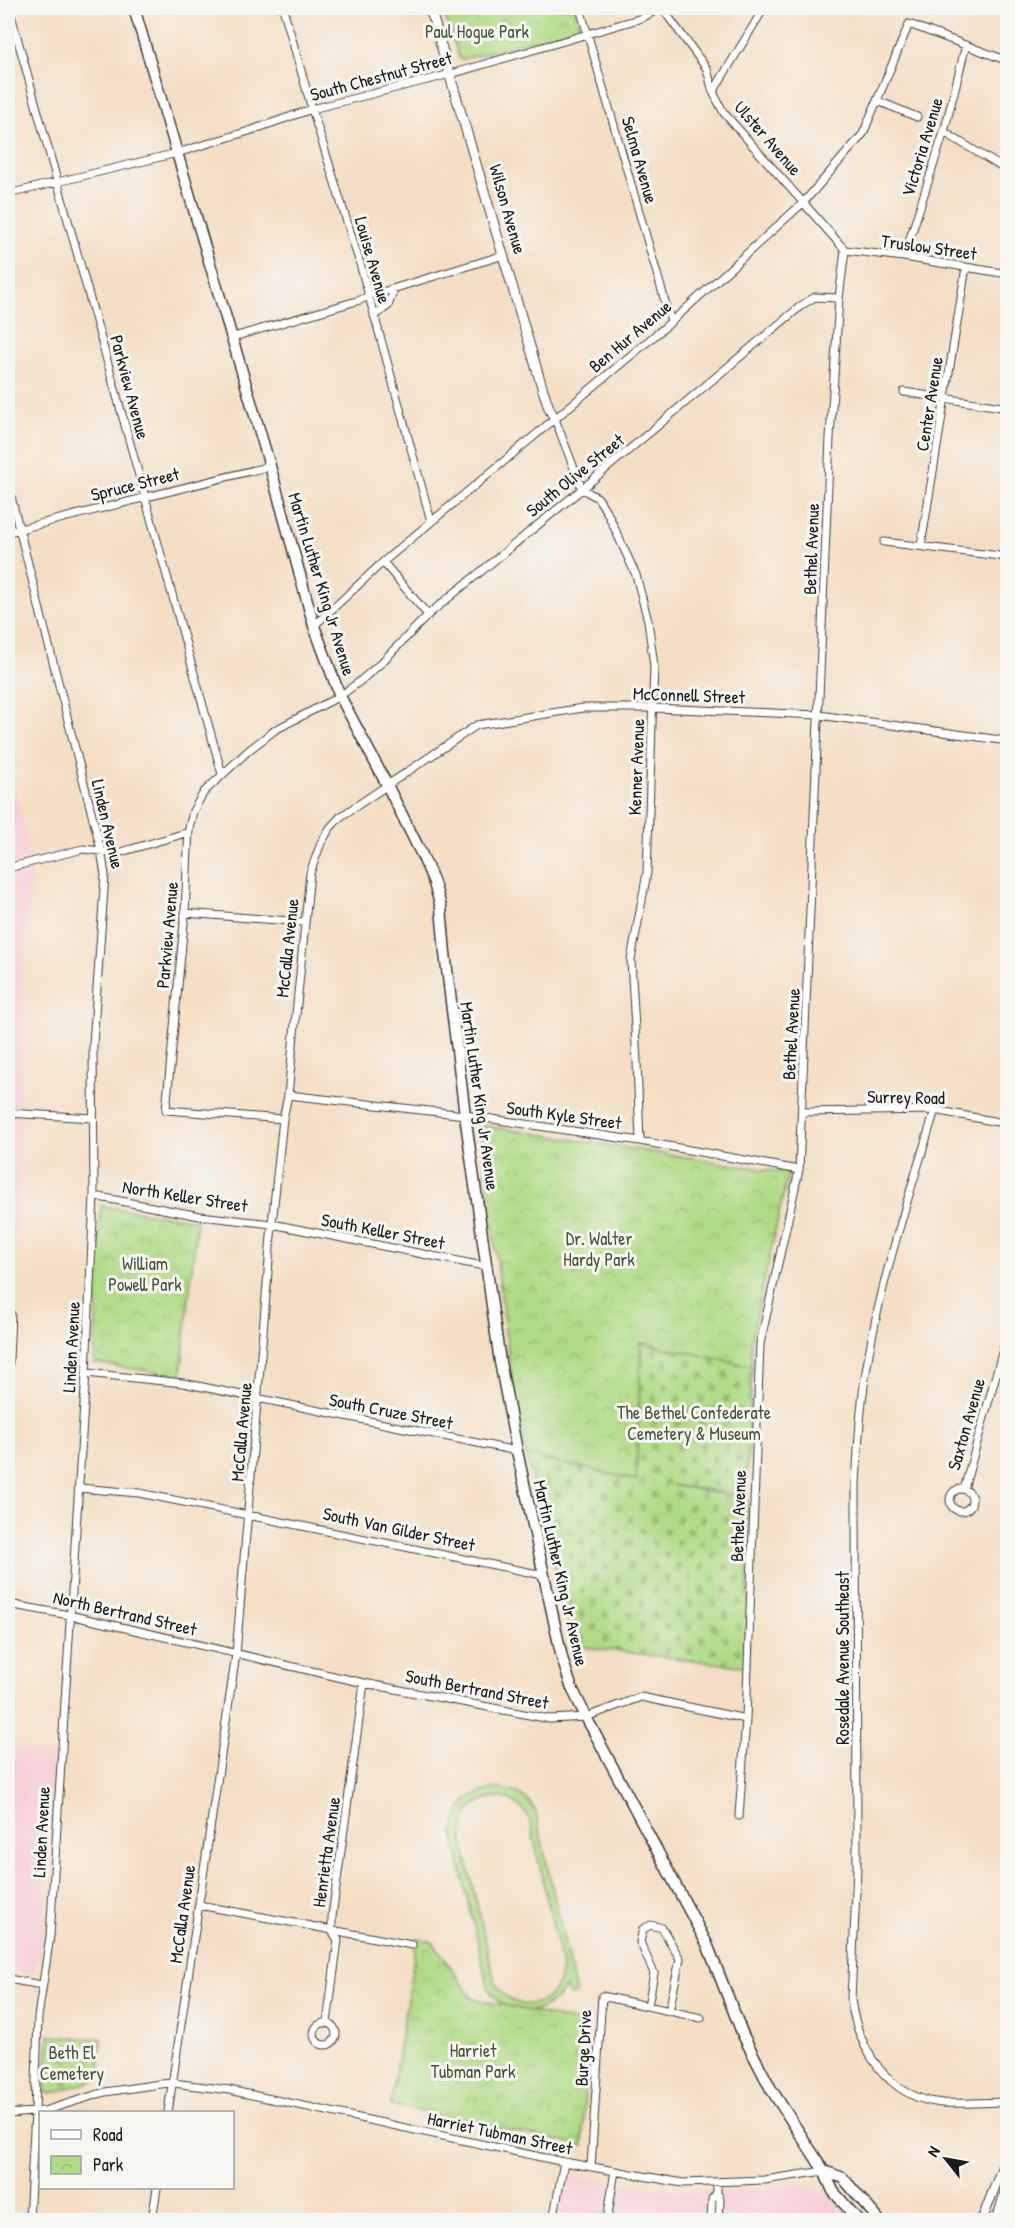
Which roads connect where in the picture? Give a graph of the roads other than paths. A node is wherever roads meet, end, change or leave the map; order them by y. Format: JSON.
{"nodes":[{"id":1,"x":9,"y":8,"type":"edge"},
{"id":2,"x":134,"y":8,"type":"edge"},
{"id":3,"x":283,"y":8,"type":"edge"},
{"id":4,"x":430,"y":8,"type":"edge"},
{"id":5,"x":580,"y":8,"type":"edge"},
{"id":6,"x":661,"y":8,"type":"edge"},
{"id":7,"x":764,"y":8,"type":"edge"},
{"id":8,"x":588,"y":33,"type":"junction"},
{"id":9,"x":966,"y":45,"type":"junction"},
{"id":10,"x":1008,"y":61,"type":"edge"},
{"id":11,"x":451,"y":74,"type":"junction"},
{"id":12,"x":713,"y":92,"type":"junction"},
{"id":13,"x":878,"y":101,"type":"junction"},
{"id":14,"x":312,"y":109,"type":"junction"},
{"id":15,"x":917,"y":117,"type":"dead end"},
{"id":16,"x":944,"y":132,"type":"junction"},
{"id":17,"x":177,"y":153,"type":"junction"},
{"id":18,"x":1008,"y":171,"type":"edge"},
{"id":19,"x":58,"y":180,"type":"junction"},
{"id":20,"x":8,"y":194,"type":"edge"},
{"id":21,"x":804,"y":201,"type":"junction"},
{"id":22,"x":845,"y":250,"type":"junction"},
{"id":23,"x":504,"y":255,"type":"junction"},
{"id":24,"x":904,"y":257,"type":"junction"},
{"id":25,"x":966,"y":267,"type":"junction"},
{"id":26,"x":1008,"y":274,"type":"edge"},
{"id":27,"x":394,"y":289,"type":"junction"},
{"id":28,"x":369,"y":296,"type":"junction"},
{"id":29,"x":839,"y":298,"type":"junction"},
{"id":30,"x":374,"y":316,"type":"junction"},
{"id":31,"x":671,"y":321,"type":"junction"},
{"id":32,"x":230,"y":338,"type":"junction"},
{"id":33,"x":904,"y":392,"type":"dead end"},
{"id":34,"x":946,"y":399,"type":"junction"},
{"id":35,"x":1008,"y":408,"type":"edge"},
{"id":36,"x":555,"y":419,"type":"junction"},
{"id":37,"x":270,"y":466,"type":"junction"},
{"id":38,"x":8,"y":485,"type":"edge"},
{"id":39,"x":582,"y":489,"type":"junction"},
{"id":40,"x":144,"y":497,"type":"junction"},
{"id":41,"x":431,"y":521,"type":"junction"},
{"id":42,"x":19,"y":529,"type":"junction"},
{"id":43,"x":8,"y":532,"type":"edge"},
{"id":44,"x":884,"y":542,"type":"dead end"},
{"id":45,"x":921,"y":546,"type":"junction"},
{"id":46,"x":1008,"y":558,"type":"edge"},
{"id":47,"x":383,"y":562,"type":"junction"},
{"id":48,"x":428,"y":615,"type":"junction"},
{"id":49,"x":314,"y":626,"type":"junction"},
{"id":50,"x":340,"y":696,"type":"junction"},
{"id":51,"x":654,"y":708,"type":"junction"},
{"id":52,"x":819,"y":715,"type":"junction"},
{"id":53,"x":1008,"y":741,"type":"edge"},
{"id":54,"x":222,"y":774,"type":"junction"},
{"id":55,"x":387,"y":784,"type":"junction"},
{"id":56,"x":189,"y":832,"type":"junction"},
{"id":57,"x":101,"y":850,"type":"junction"},
{"id":58,"x":8,"y":868,"type":"edge"},
{"id":59,"x":185,"y":912,"type":"junction"},
{"id":60,"x":304,"y":922,"type":"junction"},
{"id":61,"x":288,"y":1095,"type":"junction"},
{"id":62,"x":935,"y":1110,"type":"junction"},
{"id":63,"x":802,"y":1112,"type":"junction"},
{"id":64,"x":8,"y":1113,"type":"edge"},
{"id":65,"x":465,"y":1115,"type":"junction"},
{"id":66,"x":93,"y":1118,"type":"junction"},
{"id":67,"x":283,"y":1119,"type":"junction"},
{"id":68,"x":1008,"y":1124,"type":"edge"},
{"id":69,"x":640,"y":1141,"type":"junction"},
{"id":70,"x":799,"y":1170,"type":"junction"},
{"id":71,"x":94,"y":1196,"type":"junction"},
{"id":72,"x":272,"y":1224,"type":"junction"},
{"id":73,"x":488,"y":1268,"type":"junction"},
{"id":74,"x":11,"y":1314,"type":"dead end"},
{"id":75,"x":1008,"y":1332,"type":"edge"},
{"id":76,"x":86,"y":1373,"type":"junction"},
{"id":77,"x":8,"y":1382,"type":"edge"},
{"id":78,"x":259,"y":1400,"type":"junction"},
{"id":79,"x":517,"y":1451,"type":"junction"},
{"id":80,"x":78,"y":1488,"type":"junction"},
{"id":81,"x":964,"y":1489,"type":"dead end"},
{"id":82,"x":249,"y":1514,"type":"junction"},
{"id":83,"x":543,"y":1575,"type":"junction"},
{"id":84,"x":8,"y":1604,"type":"edge"},
{"id":85,"x":69,"y":1615,"type":"junction"},
{"id":86,"x":236,"y":1654,"type":"junction"},
{"id":87,"x":364,"y":1683,"type":"junction"},
{"id":88,"x":586,"y":1717,"type":"junction"},
{"id":89,"x":746,"y":1719,"type":"junction"},
{"id":90,"x":739,"y":1816,"type":"dead end"},
{"id":91,"x":199,"y":1905,"type":"junction"},
{"id":92,"x":332,"y":1931,"type":"junction"},
{"id":93,"x":412,"y":1946,"type":"dead end"},
{"id":94,"x":8,"y":1979,"type":"edge"},
{"id":95,"x":42,"y":1985,"type":"junction"},
{"id":96,"x":648,"y":2006,"type":"junction"},
{"id":97,"x":669,"y":2011,"type":"junction"},
{"id":98,"x":701,"y":2018,"type":"dead end"},
{"id":99,"x":327,"y":2023,"type":"dead end"},
{"id":100,"x":173,"y":2083,"type":"junction"},
{"id":101,"x":1008,"y":2104,"type":"edge"},
{"id":102,"x":168,"y":2111,"type":"edge"},
{"id":103,"x":35,"y":2112,"type":"junction"},
{"id":104,"x":8,"y":2114,"type":"edge"},
{"id":105,"x":1005,"y":2161,"type":"junction"},
{"id":106,"x":564,"y":2162,"type":"junction"},
{"id":107,"x":591,"y":2167,"type":"junction"},
{"id":108,"x":615,"y":2171,"type":"junction"},
{"id":109,"x":824,"y":2171,"type":"junction"},
{"id":110,"x":1008,"y":2182,"type":"edge"},
{"id":111,"x":717,"y":2183,"type":"junction"},
{"id":112,"x":157,"y":2189,"type":"edge"},
{"id":113,"x":717,"y":2193,"type":"junction"},
{"id":114,"x":29,"y":2220,"type":"edge"},
{"id":115,"x":152,"y":2220,"type":"edge"},
{"id":116,"x":553,"y":2220,"type":"edge"},
{"id":117,"x":607,"y":2220,"type":"edge"},
{"id":118,"x":711,"y":2220,"type":"edge"},
{"id":119,"x":719,"y":2220,"type":"edge"},
{"id":120,"x":858,"y":2220,"type":"edge"},
{"id":121,"x":879,"y":2220,"type":"edge"},
{"id":122,"x":982,"y":2220,"type":"edge"},
{"id":123,"x":997,"y":2220,"type":"edge"}],
"edges":[{"from":1,"to":19,"type":"street","name":"Parkview Avenue"},
{"from":2,"to":17,"type":"main road","name":"Martin Luther King Jr Avenue"},
{"from":3,"to":14,"type":"street","name":"Louise Avenue"},
{"from":4,"to":11,"type":"street","name":"Wilson Avenue"},
{"from":5,"to":8,"type":"street","name":"Selma Avenue"},
{"from":6,"to":8,"type":"street","name":"South Chestnut Street"},
{"from":6,"to":12,"type":"street","name":"Ulster Avenue"},
{"from":7,"to":12,"type":"street"},
{"from":8,"to":11,"type":"street","name":"South Chestnut Street"},
{"from":8,"to":31,"type":"street","name":"Selma Avenue"},
{"from":9,"to":10,"type":"street"},
{"from":9,"to":13,"type":"street","name":"Ben Hur Avenue"},
{"from":9,"to":16,"type":"street","name":"Victoria Avenue"},
{"from":11,"to":14,"type":"street","name":"South Chestnut Street"},
{"from":11,"to":23,"type":"street","name":"Wilson Avenue"},
{"from":12,"to":21,"type":"street","name":"Ulster Avenue"},
{"from":13,"to":15,"type":"street"},
{"from":13,"to":21,"type":"street","name":"Ben Hur Avenue"},
{"from":14,"to":17,"type":"street","name":"South Chestnut Street"},
{"from":14,"to":28,"type":"street","name":"Louise Avenue"},
{"from":16,"to":18,"type":"street"},
{"from":16,"to":24,"type":"street","name":"Victoria Avenue"},
{"from":17,"to":19,"type":"street","name":"South Chestnut Street"},
{"from":17,"to":32,"type":"main road","name":"Martin Luther King Jr Avenue"},
{"from":19,"to":20,"type":"street","name":"South Chestnut Street"},
{"from":19,"to":40,"type":"street","name":"Parkview Avenue"},
{"from":21,"to":22,"type":"street","name":"Ulster Avenue"},
{"from":21,"to":31,"type":"street","name":"Ben Hur Avenue"},
{"from":22,"to":24,"type":"street","name":"Truslow Street"},
{"from":22,"to":29,"type":"street","name":"Bethel Avenue"},
{"from":23,"to":27,"type":"street"},
{"from":23,"to":36,"type":"street","name":"Wilson Avenue"},
{"from":24,"to":25,"type":"street","name":"Truslow Street"},
{"from":25,"to":26,"type":"street","name":"Truslow Street"},
{"from":25,"to":34,"type":"street","name":"Center Avenue"},
{"from":27,"to":28,"type":"street"},
{"from":27,"to":30,"type":"street"},
{"from":28,"to":30,"type":"street","name":"Louise Avenue"},
{"from":28,"to":32,"type":"street"},
{"from":29,"to":39,"type":"street","name":"South Olive Street"},
{"from":29,"to":52,"type":"street","name":"Bethel Avenue"},
{"from":30,"to":41,"type":"street","name":"Louise Avenue"},
{"from":31,"to":36,"type":"street","name":"Ben Hur Avenue"},
{"from":32,"to":37,"type":"main road","name":"Martin Luther King Jr Avenue"},
{"from":33,"to":34,"type":"street"},
{"from":34,"to":35,"type":"street"},
{"from":34,"to":45,"type":"street","name":"Center Avenue"},
{"from":36,"to":39,"type":"street","name":"Kenner Avenue"},
{"from":36,"to":41,"type":"street","name":"Ben Hur Avenue"},
{"from":37,"to":40,"type":"street","name":"Spruce Street"},
{"from":37,"to":49,"type":"main road","name":"Martin Luther King Jr Avenue"},
{"from":38,"to":42,"type":"street","name":"Linden Avenue"},
{"from":39,"to":48,"type":"street","name":"South Olive Street"},
{"from":39,"to":51,"type":"street","name":"Kenner Avenue"},
{"from":40,"to":42,"type":"street","name":"Spruce Street"},
{"from":40,"to":54,"type":"street","name":"Parkview Avenue"},
{"from":41,"to":47,"type":"street","name":"Ben Hur Avenue"},
{"from":42,"to":43,"type":"street","name":"Spruce Street"},
{"from":42,"to":57,"type":"street","name":"Linden Avenue"},
{"from":44,"to":45,"type":"street"},
{"from":45,"to":46,"type":"street"},
{"from":47,"to":48,"type":"street"},
{"from":47,"to":49,"type":"street","name":"Ben Hur Avenue"},
{"from":48,"to":50,"type":"street","name":"South Olive Street"},
{"from":49,"to":50,"type":"main road","name":"Martin Luther King Jr Avenue"},
{"from":50,"to":54,"type":"street","name":"Parkview Avenue"},
{"from":50,"to":55,"type":"main road","name":"Martin Luther King Jr Avenue"},
{"from":51,"to":52,"type":"street","name":"McConnell Street"},
{"from":51,"to":55,"type":"street","name":"McConnell Street"},
{"from":51,"to":69,"type":"street","name":"Kenner Avenue"},
{"from":52,"to":53,"type":"street","name":"McConnell Street"},
{"from":52,"to":63,"type":"street","name":"Bethel Avenue"},
{"from":54,"to":56,"type":"street","name":"Parkview Avenue"},
{"from":55,"to":60,"type":"street","name":"McCalla Avenue"},
{"from":55,"to":65,"type":"main road","name":"Martin Luther King Jr Avenue"},
{"from":56,"to":57,"type":"street"},
{"from":56,"to":59,"type":"street","name":"Parkview Avenue"},
{"from":57,"to":58,"type":"street"},
{"from":57,"to":66,"type":"street","name":"Linden Avenue"},
{"from":59,"to":60,"type":"street"},
{"from":59,"to":67,"type":"street","name":"Parkview Avenue"},
{"from":60,"to":61,"type":"street","name":"McCalla Avenue"},
{"from":61,"to":65,"type":"street","name":"South Kyle Street"},
{"from":61,"to":67,"type":"street","name":"McCalla Avenue"},
{"from":62,"to":63,"type":"street","name":"Surrey Road"},
{"from":62,"to":68,"type":"street","name":"Surrey Road"},
{"from":62,"to":101,"type":"street","name":"Rosedale Avenue Southeast"},
{"from":63,"to":70,"type":"street","name":"Bethel Avenue"},
{"from":64,"to":66,"type":"street"},
{"from":65,"to":69,"type":"street","name":"South Kyle Street"},
{"from":65,"to":73,"type":"main road","name":"Martin Luther King Jr Avenue"},
{"from":66,"to":71,"type":"street","name":"Linden Avenue"},
{"from":67,"to":72,"type":"street","name":"McCalla Avenue"},
{"from":69,"to":70,"type":"street","name":"South Kyle Street"},
{"from":70,"to":89,"type":"street","name":"Bethel Avenue"},
{"from":71,"to":72,"type":"street","name":"North Keller Street"},
{"from":71,"to":76,"type":"street","name":"Linden Avenue"},
{"from":72,"to":73,"type":"street","name":"South Keller Street"},
{"from":72,"to":78,"type":"street","name":"McCalla Avenue"},
{"from":73,"to":79,"type":"main road","name":"Martin Luther King Jr Avenue"},
{"from":74,"to":77,"type":"street"},
{"from":75,"to":81,"type":"street","name":"Saxton Avenue"},
{"from":76,"to":78,"type":"street","name":"South Cruze Street"},
{"from":76,"to":80,"type":"street","name":"Linden Avenue"},
{"from":78,"to":79,"type":"street","name":"South Cruze Street"},
{"from":78,"to":82,"type":"street","name":"McCalla Avenue"},
{"from":79,"to":83,"type":"main road","name":"Martin Luther King Jr Avenue"},
{"from":80,"to":82,"type":"street","name":"South Van Gilder Street"},
{"from":80,"to":85,"type":"street","name":"Linden Avenue"},
{"from":82,"to":83,"type":"street","name":"South Van Gilder Street"},
{"from":82,"to":86,"type":"street","name":"McCalla Avenue"},
{"from":83,"to":88,"type":"main road","name":"Martin Luther King Jr Avenue"},
{"from":84,"to":85,"type":"street","name":"North Bertrand Street"},
{"from":85,"to":86,"type":"street","name":"North Bertrand Street"},
{"from":85,"to":95,"type":"street","name":"Linden Avenue"},
{"from":86,"to":87,"type":"street","name":"South Bertrand Street"},
{"from":86,"to":91,"type":"street","name":"McCalla Avenue"},
{"from":87,"to":88,"type":"street","name":"South Bertrand Street"},
{"from":87,"to":92,"type":"street","name":"Henrietta Avenue"},
{"from":88,"to":89,"type":"street","name":"South Bertrand Street"},
{"from":88,"to":109,"type":"main road","name":"Martin Luther King Jr Avenue"},
{"from":89,"to":90,"type":"street","name":"Bethel Avenue"},
{"from":91,"to":92,"type":"street"},
{"from":91,"to":100,"type":"street","name":"McCalla Avenue"},
{"from":92,"to":93,"type":"street"},
{"from":92,"to":99,"type":"street","name":"Henrietta Avenue"},
{"from":94,"to":95,"type":"street"},
{"from":95,"to":103,"type":"street","name":"Linden Avenue"},
{"from":96,"to":97,"type":"street","name":"Burge Drive"},
{"from":96,"to":97,"type":"street"},
{"from":96,"to":107,"type":"street","name":"Burge Drive"},
{"from":97,"to":98,"type":"street","name":"Burge Drive"},
{"from":100,"to":102,"type":"street","name":"McCalla Avenue"},
{"from":100,"to":103,"type":"street","name":"Harriet Tubman Street"},
{"from":100,"to":106,"type":"street","name":"Harriet Tubman Street"},
{"from":101,"to":105,"type":"street"},
{"from":103,"to":104,"type":"street","name":"Harriet Tubman Street"},
{"from":103,"to":114,"type":"street","name":"Linden Avenue"},
{"from":105,"to":110,"type":"street"},
{"from":105,"to":122,"type":"street"},
{"from":106,"to":107,"type":"street","name":"Harriet Tubman Street"},
{"from":106,"to":116,"type":"street"},
{"from":107,"to":108,"type":"street","name":"Harriet Tubman Street"},
{"from":108,"to":111,"type":"street","name":"Harriet Tubman Street"},
{"from":108,"to":117,"type":"street"},
{"from":109,"to":111,"type":"street","name":"Harriet Tubman Street"},
{"from":109,"to":120,"type":"main road","name":"Martin Luther King Jr Avenue"},
{"from":109,"to":121,"type":"main road","name":"Martin Luther King Jr Avenue"},
{"from":110,"to":123,"type":"street"},
{"from":111,"to":113,"type":"street"},
{"from":112,"to":115,"type":"street"},
{"from":113,"to":118,"type":"street"},
{"from":113,"to":119,"type":"street"}]}
